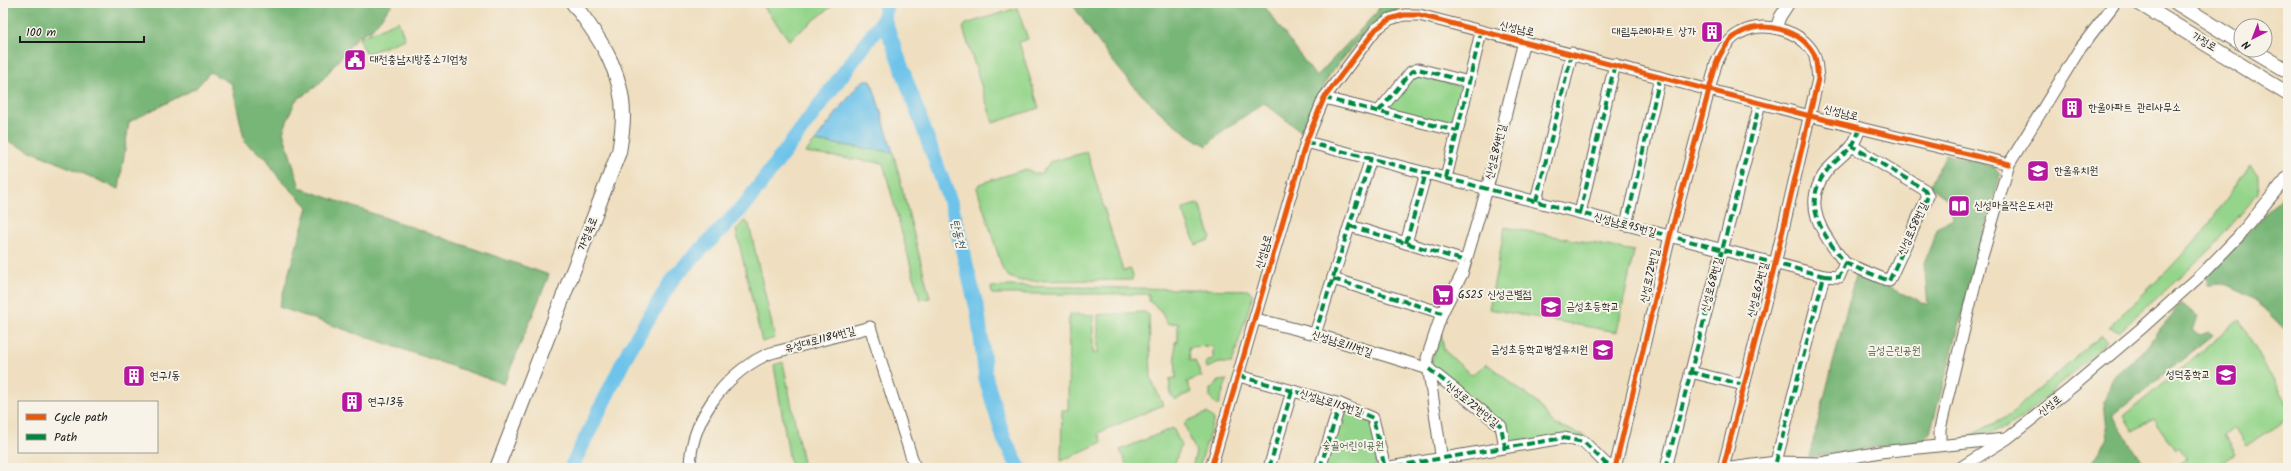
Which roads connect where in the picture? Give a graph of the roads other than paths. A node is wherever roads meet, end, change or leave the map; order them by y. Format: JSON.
{"nodes":[{"id":1,"x":573,"y":3,"type":"edge"},
{"id":2,"x":1789,"y":3,"type":"edge"},
{"id":3,"x":2115,"y":3,"type":"edge"},
{"id":4,"x":2139,"y":3,"type":"edge"},
{"id":5,"x":2177,"y":3,"type":"edge"},
{"id":6,"x":1776,"y":28,"type":"junction"},
{"id":7,"x":1481,"y":32,"type":"junction"},
{"id":8,"x":2233,"y":38,"type":"edge"},
{"id":9,"x":1524,"y":41,"type":"junction"},
{"id":10,"x":1572,"y":53,"type":"junction"},
{"id":11,"x":2266,"y":58,"type":"edge"},
{"id":12,"x":1615,"y":64,"type":"junction"},
{"id":13,"x":2288,"y":71,"type":"edge"},
{"id":14,"x":1660,"y":77,"type":"junction"},
{"id":15,"x":1469,"y":82,"type":"junction"},
{"id":16,"x":1708,"y":90,"type":"junction"},
{"id":17,"x":2288,"y":94,"type":"edge"},
{"id":18,"x":1324,"y":98,"type":"junction"},
{"id":19,"x":1760,"y":103,"type":"junction"},
{"id":20,"x":1379,"y":111,"type":"junction"},
{"id":21,"x":1810,"y":116,"type":"junction"},
{"id":22,"x":1860,"y":128,"type":"junction"},
{"id":23,"x":1457,"y":131,"type":"junction"},
{"id":24,"x":1306,"y":142,"type":"junction"},
{"id":25,"x":1852,"y":146,"type":"junction"},
{"id":26,"x":1371,"y":158,"type":"junction"},
{"id":27,"x":2009,"y":164,"type":"junction"},
{"id":28,"x":1426,"y":173,"type":"junction"},
{"id":29,"x":2288,"y":176,"type":"edge"},
{"id":30,"x":1446,"y":178,"type":"junction"},
{"id":31,"x":1487,"y":189,"type":"junction"},
{"id":32,"x":1536,"y":201,"type":"junction"},
{"id":33,"x":1580,"y":213,"type":"junction"},
{"id":34,"x":1626,"y":225,"type":"junction"},
{"id":35,"x":1350,"y":226,"type":"junction"},
{"id":36,"x":1670,"y":236,"type":"junction"},
{"id":37,"x":1406,"y":243,"type":"junction"},
{"id":38,"x":1722,"y":250,"type":"junction"},
{"id":39,"x":1465,"y":261,"type":"junction"},
{"id":40,"x":1845,"y":263,"type":"junction"},
{"id":41,"x":1775,"y":264,"type":"junction"},
{"id":42,"x":1824,"y":276,"type":"junction"},
{"id":43,"x":1333,"y":279,"type":"junction"},
{"id":44,"x":1442,"y":313,"type":"junction"},
{"id":45,"x":1256,"y":319,"type":"junction"},
{"id":46,"x":1315,"y":334,"type":"junction"},
{"id":47,"x":1429,"y":369,"type":"junction"},
{"id":48,"x":1690,"y":372,"type":"junction"},
{"id":49,"x":1239,"y":376,"type":"junction"},
{"id":50,"x":1744,"y":385,"type":"junction"},
{"id":51,"x":1292,"y":391,"type":"junction"},
{"id":52,"x":1340,"y":404,"type":"junction"},
{"id":53,"x":2008,"y":438,"type":"junction"},
{"id":54,"x":1940,"y":445,"type":"junction"},
{"id":55,"x":1505,"y":447,"type":"junction"},
{"id":56,"x":1443,"y":462,"type":"edge"},
{"id":57,"x":1776,"y":462,"type":"junction"},
{"id":58,"x":1821,"y":465,"type":"edge"},
{"id":59,"x":498,"y":468,"type":"edge"},
{"id":60,"x":690,"y":468,"type":"edge"},
{"id":61,"x":915,"y":468,"type":"edge"},
{"id":62,"x":1211,"y":468,"type":"edge"},
{"id":63,"x":1269,"y":468,"type":"edge"},
{"id":64,"x":1320,"y":468,"type":"edge"},
{"id":65,"x":1384,"y":468,"type":"edge"},
{"id":66,"x":1614,"y":468,"type":"edge"},
{"id":67,"x":1666,"y":468,"type":"edge"},
{"id":68,"x":1723,"y":468,"type":"edge"},
{"id":69,"x":1731,"y":468,"type":"edge"},
{"id":70,"x":1960,"y":468,"type":"edge"}],
"edges":[{"from":1,"to":59,"type":"main road","name":"가정북로"},
{"from":2,"to":6,"type":"street"},
{"from":3,"to":27,"type":"street"},
{"from":4,"to":17,"type":"main road","name":"가정로"},
{"from":5,"to":8,"type":"main road","name":"가정로"},
{"from":6,"to":16,"type":"street","name":"신성남로"},
{"from":6,"to":21,"type":"street","name":"신성남로"},
{"from":7,"to":9,"type":"street","name":"신성남로"},
{"from":7,"to":15,"type":"street"},
{"from":7,"to":18,"type":"street","name":"신성남로"},
{"from":9,"to":10,"type":"street","name":"신성남로"},
{"from":9,"to":31,"type":"street","name":"신성로84번길"},
{"from":10,"to":12,"type":"street","name":"신성남로"},
{"from":10,"to":32,"type":"street"},
{"from":11,"to":13,"type":"main road"},
{"from":12,"to":14,"type":"street","name":"신성남로"},
{"from":12,"to":33,"type":"street"},
{"from":14,"to":16,"type":"street","name":"신성남로"},
{"from":14,"to":34,"type":"street"},
{"from":15,"to":20,"type":"street"},
{"from":15,"to":23,"type":"street"},
{"from":16,"to":19,"type":"street"},
{"from":16,"to":36,"type":"street","name":"신성로72번길"},
{"from":18,"to":20,"type":"street"},
{"from":18,"to":24,"type":"street","name":"신성남로"},
{"from":19,"to":21,"type":"street"},
{"from":19,"to":38,"type":"street","name":"신성로68번길"},
{"from":20,"to":23,"type":"street"},
{"from":21,"to":22,"type":"street","name":"신성남로"},
{"from":21,"to":41,"type":"street","name":"신성로62번길"},
{"from":22,"to":25,"type":"street"},
{"from":22,"to":27,"type":"street","name":"신성남로"},
{"from":23,"to":30,"type":"street"},
{"from":24,"to":26,"type":"street","name":"신성남로95번길"},
{"from":24,"to":45,"type":"street","name":"신성남로"},
{"from":25,"to":40,"type":"street"},
{"from":25,"to":40,"type":"street","name":"신성로58번길"},
{"from":26,"to":28,"type":"street","name":"신성남로95번길"},
{"from":26,"to":35,"type":"street"},
{"from":27,"to":54,"type":"street"},
{"from":28,"to":30,"type":"street","name":"신성남로95번길"},
{"from":28,"to":37,"type":"street"},
{"from":29,"to":53,"type":"street","name":"신성로"},
{"from":30,"to":31,"type":"street","name":"신성남로95번길"},
{"from":31,"to":32,"type":"street","name":"신성남로95번길"},
{"from":31,"to":39,"type":"street","name":"신성로84번길"},
{"from":32,"to":33,"type":"street","name":"신성남로95번길"},
{"from":33,"to":34,"type":"street","name":"신성남로95번길"},
{"from":34,"to":36,"type":"street","name":"신성남로95번길"},
{"from":35,"to":37,"type":"street"},
{"from":35,"to":43,"type":"street"},
{"from":36,"to":38,"type":"street","name":"신성남로95번길"},
{"from":36,"to":66,"type":"street","name":"신성로72번길"},
{"from":37,"to":39,"type":"street"},
{"from":38,"to":41,"type":"street","name":"신성남로95번길"},
{"from":38,"to":48,"type":"street","name":"신성로68번길"},
{"from":39,"to":44,"type":"street","name":"신성로84번길"},
{"from":40,"to":42,"type":"street"},
{"from":41,"to":42,"type":"street","name":"신성남로95번길"},
{"from":41,"to":50,"type":"street","name":"신성로62번길"},
{"from":42,"to":57,"type":"street"},
{"from":43,"to":44,"type":"street"},
{"from":43,"to":46,"type":"street"},
{"from":44,"to":47,"type":"street","name":"신성로84번길"},
{"from":45,"to":46,"type":"street","name":"신성남로111번길"},
{"from":45,"to":49,"type":"street","name":"신성남로"},
{"from":46,"to":47,"type":"street","name":"신성남로111번길"},
{"from":47,"to":55,"type":"street","name":"신성로72번안길"},
{"from":47,"to":56,"type":"street","name":"신성로84번길"},
{"from":48,"to":50,"type":"street"},
{"from":48,"to":67,"type":"street","name":"신성로68번길"},
{"from":49,"to":51,"type":"street","name":"신성남로115번길"},
{"from":49,"to":62,"type":"street","name":"신성남로"},
{"from":50,"to":68,"type":"street","name":"신성로62번길"},
{"from":51,"to":52,"type":"street","name":"신성남로115번길"},
{"from":51,"to":63,"type":"street"},
{"from":52,"to":64,"type":"street"},
{"from":52,"to":65,"type":"street","name":"신성남로115번길"},
{"from":53,"to":54,"type":"street"},
{"from":53,"to":70,"type":"street","name":"신성로"},
{"from":54,"to":58,"type":"street"},
{"from":55,"to":56,"type":"street"},
{"from":55,"to":66,"type":"street"},
{"from":56,"to":65,"type":"street"},
{"from":57,"to":58,"type":"street"},
{"from":57,"to":69,"type":"street"},
{"from":60,"to":61,"type":"street","name":"유성대로1184번길"}]}
